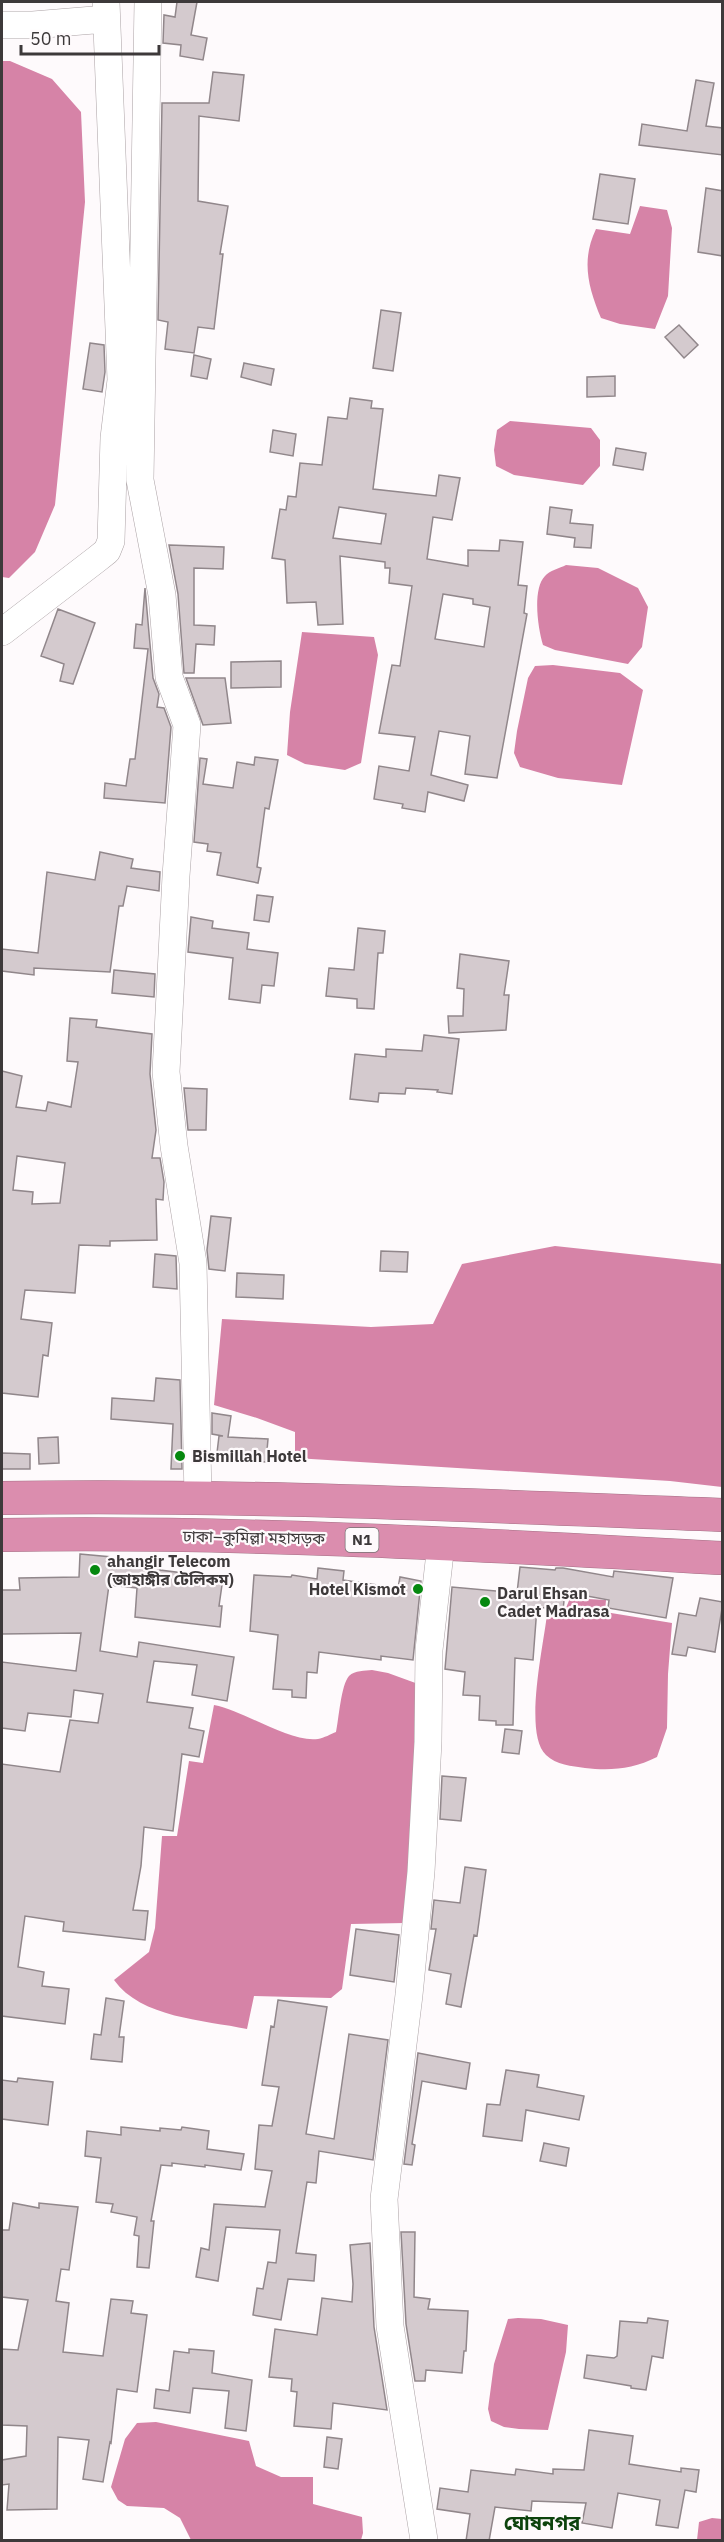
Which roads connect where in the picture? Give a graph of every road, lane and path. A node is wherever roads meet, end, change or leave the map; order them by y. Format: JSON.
{"nodes":[{"id":1,"x":148,"y":2,"type":"edge"},
{"id":2,"x":106,"y":10,"type":"edge"},
{"id":3,"x":2,"y":25,"type":"edge"},
{"id":4,"x":6,"y":623,"type":"edge"},
{"id":5,"x":198,"y":1497,"type":"junction"},
{"id":6,"x":2,"y":1498,"type":"edge"},
{"id":7,"x":723,"y":1515,"type":"edge"},
{"id":8,"x":2,"y":1535,"type":"edge"},
{"id":9,"x":441,"y":1544,"type":"junction"},
{"id":10,"x":723,"y":1558,"type":"edge"},
{"id":11,"x":424,"y":2541,"type":"edge"}],
"edges":[{"from":1,"to":5,"type":"street"},
{"from":2,"to":3,"type":"street"},
{"from":2,"to":4,"type":"street"},
{"from":5,"to":6,"type":"highway"},
{"from":5,"to":7,"type":"highway"},
{"from":8,"to":9,"type":"highway","name":"ঢাকা–কুমিল্লা মহাসড়ক","number":"N1"},
{"from":9,"to":10,"type":"highway","name":"ঢাকা–কুমিল্লা মহাসড়ক","number":"N1"},
{"from":9,"to":11,"type":"street"}]}
